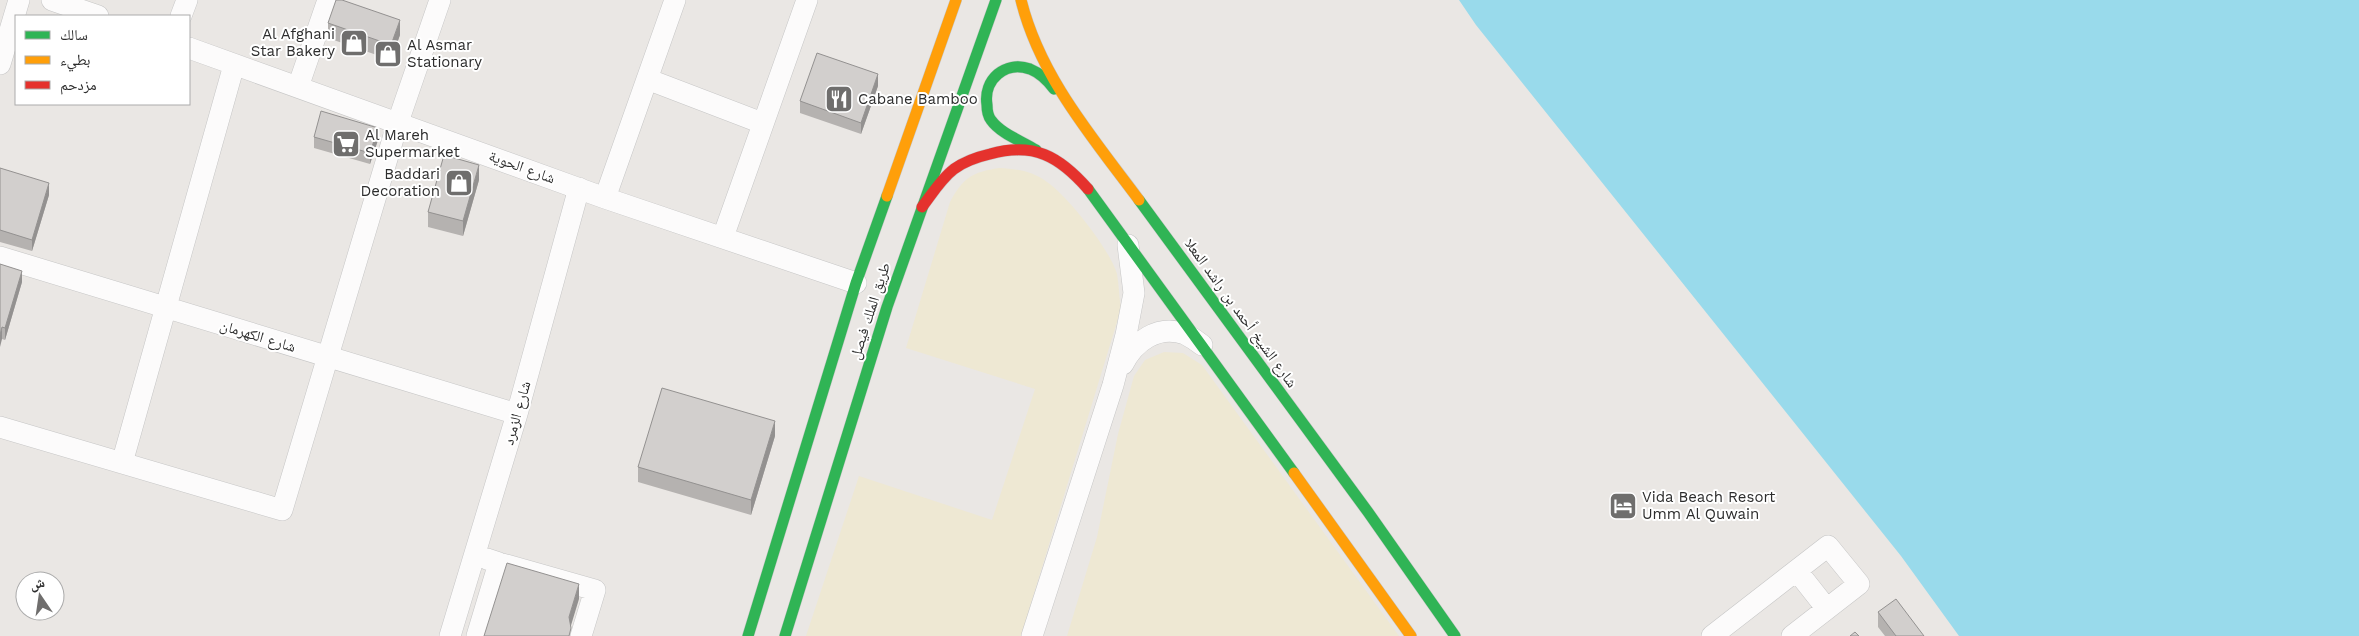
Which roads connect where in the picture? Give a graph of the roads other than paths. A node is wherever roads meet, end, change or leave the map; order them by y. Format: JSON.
{"nodes":[{"id":1,"x":19,"y":0,"type":"edge"},
{"id":2,"x":52,"y":0,"type":"edge"},
{"id":3,"x":187,"y":0,"type":"edge"},
{"id":4,"x":328,"y":0,"type":"edge"},
{"id":5,"x":440,"y":0,"type":"edge"},
{"id":6,"x":675,"y":0,"type":"edge"},
{"id":7,"x":807,"y":0,"type":"edge"},
{"id":8,"x":956,"y":0,"type":"edge"},
{"id":9,"x":996,"y":0,"type":"edge"},
{"id":10,"x":1021,"y":0,"type":"edge"},
{"id":11,"x":95,"y":15,"type":"edge"},
{"id":12,"x":181,"y":15,"type":"edge"},
{"id":13,"x":190,"y":48,"type":"edge"},
{"id":14,"x":0,"y":64,"type":"edge"},
{"id":15,"x":234,"y":64,"type":"junction"},
{"id":16,"x":647,"y":79,"type":"junction"},
{"id":17,"x":298,"y":87,"type":"junction"},
{"id":18,"x":1067,"y":103,"type":"junction"},
{"id":19,"x":398,"y":122,"type":"junction"},
{"id":20,"x":762,"y":123,"type":"junction"},
{"id":21,"x":1036,"y":150,"type":"junction"},
{"id":22,"x":579,"y":188,"type":"junction"},
{"id":23,"x":605,"y":198,"type":"junction"},
{"id":24,"x":922,"y":207,"type":"junction"},
{"id":25,"x":722,"y":237,"type":"junction"},
{"id":26,"x":1127,"y":240,"type":"junction"},
{"id":27,"x":0,"y":258,"type":"edge"},
{"id":28,"x":856,"y":283,"type":"junction"},
{"id":29,"x":164,"y":308,"type":"junction"},
{"id":30,"x":1202,"y":345,"type":"junction"},
{"id":31,"x":326,"y":357,"type":"junction"},
{"id":32,"x":1113,"y":385,"type":"junction"},
{"id":33,"x":517,"y":414,"type":"junction"},
{"id":34,"x":0,"y":427,"type":"edge"},
{"id":35,"x":122,"y":463,"type":"junction"},
{"id":36,"x":474,"y":556,"type":"junction"},
{"id":37,"x":499,"y":563,"type":"junction"},
{"id":38,"x":1796,"y":571,"type":"junction"},
{"id":39,"x":1827,"y":609,"type":"junction"},
{"id":40,"x":450,"y":636,"type":"edge"},
{"id":41,"x":477,"y":636,"type":"edge"},
{"id":42,"x":581,"y":636,"type":"edge"},
{"id":43,"x":748,"y":636,"type":"edge"},
{"id":44,"x":785,"y":636,"type":"edge"},
{"id":45,"x":1032,"y":636,"type":"edge"},
{"id":46,"x":1411,"y":636,"type":"edge"},
{"id":47,"x":1455,"y":636,"type":"edge"},
{"id":48,"x":1712,"y":636,"type":"edge"},
{"id":49,"x":1792,"y":636,"type":"edge"}],
"edges":[{"from":1,"to":14,"type":"street"},
{"from":2,"to":11,"type":"street"},
{"from":3,"to":12,"type":"street"},
{"from":4,"to":17,"type":"street"},
{"from":5,"to":19,"type":"street"},
{"from":6,"to":16,"type":"street"},
{"from":7,"to":20,"type":"street"},
{"from":8,"to":28,"type":"main road","name":"طريق الملك فيصل"},
{"from":9,"to":24,"type":"main road","name":"طريق الملك فيصل"},
{"from":10,"to":18,"type":"main road","name":"شارع الشيخ أحمد بن راشد المعلا"},
{"from":13,"to":15,"type":"street","name":"شارع الحوية"},
{"from":15,"to":17,"type":"street","name":"شارع الحوية"},
{"from":15,"to":29,"type":"street"},
{"from":16,"to":20,"type":"street"},
{"from":16,"to":23,"type":"street"},
{"from":17,"to":19,"type":"street","name":"شارع الحوية"},
{"from":18,"to":21,"type":"main road"},
{"from":18,"to":47,"type":"main road","name":"شارع الشيخ أحمد بن راشد المعلا"},
{"from":19,"to":22,"type":"street","name":"شارع الحوية"},
{"from":19,"to":31,"type":"street"},
{"from":20,"to":25,"type":"street"},
{"from":21,"to":24,"type":"main road"},
{"from":21,"to":26,"type":"main road"},
{"from":22,"to":23,"type":"street","name":"شارع الحوية"},
{"from":22,"to":33,"type":"street","name":"شارع الزمرد"},
{"from":23,"to":25,"type":"street","name":"شارع الحوية"},
{"from":24,"to":44,"type":"main road","name":"طريق الملك فيصل"},
{"from":25,"to":28,"type":"street","name":"شارع الحوية"},
{"from":26,"to":30,"type":"main road"},
{"from":26,"to":32,"type":"street"},
{"from":27,"to":29,"type":"street","name":"شارع الكهرمان"},
{"from":28,"to":43,"type":"main road","name":"طريق الملك فيصل"},
{"from":29,"to":31,"type":"street","name":"شارع الكهرمان"},
{"from":29,"to":35,"type":"street"},
{"from":30,"to":32,"type":"street"},
{"from":30,"to":46,"type":"main road"},
{"from":31,"to":33,"type":"street","name":"شارع الكهرمان"},
{"from":31,"to":35,"type":"street"},
{"from":32,"to":45,"type":"street"},
{"from":33,"to":36,"type":"street","name":"شارع الزمرد"},
{"from":34,"to":35,"type":"street"},
{"from":36,"to":37,"type":"street"},
{"from":36,"to":40,"type":"street","name":"شارع الزمرد"},
{"from":37,"to":41,"type":"street"},
{"from":37,"to":42,"type":"street"},
{"from":38,"to":39,"type":"street"},
{"from":38,"to":39,"type":"street"},
{"from":38,"to":48,"type":"street"},
{"from":39,"to":49,"type":"street"}]}
